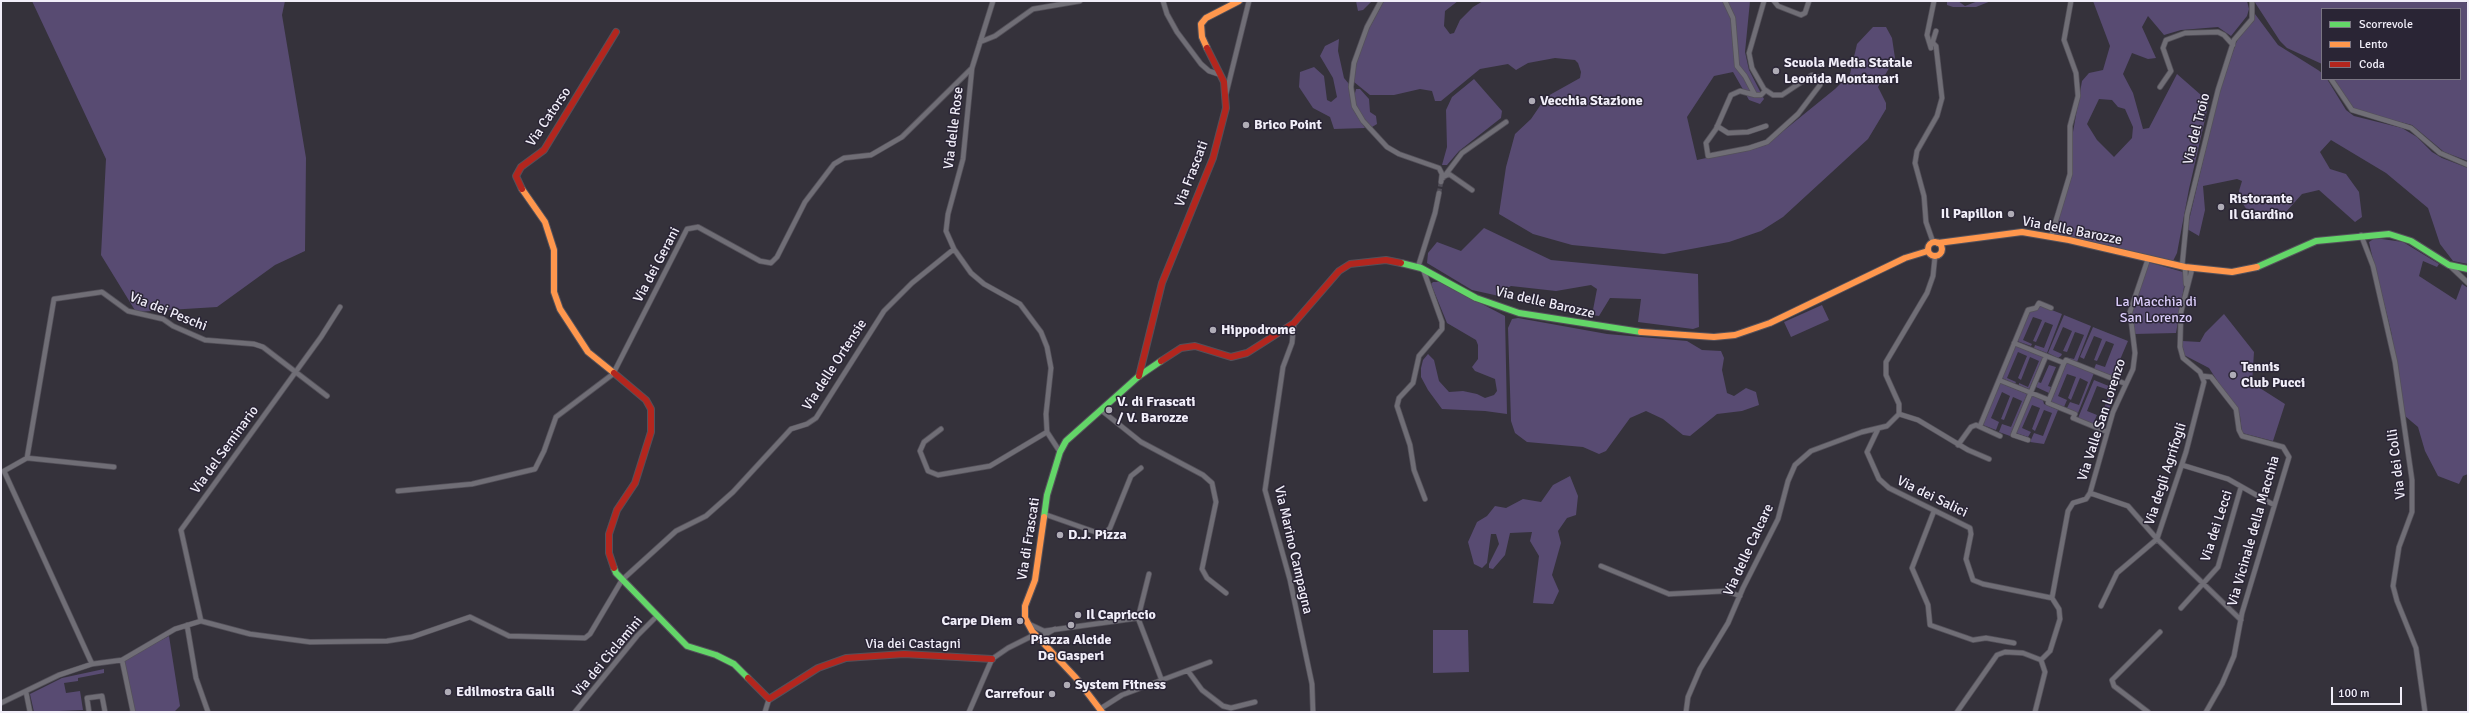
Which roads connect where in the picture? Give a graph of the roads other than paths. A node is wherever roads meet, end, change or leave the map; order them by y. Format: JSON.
{"nodes":[{"id":1,"x":993,"y":1,"type":"edge"},
{"id":2,"x":1080,"y":1,"type":"edge"},
{"id":3,"x":1163,"y":1,"type":"edge"},
{"id":4,"x":1238,"y":1,"type":"edge"},
{"id":5,"x":1249,"y":1,"type":"edge"},
{"id":6,"x":1380,"y":1,"type":"edge"},
{"id":7,"x":1725,"y":1,"type":"edge"},
{"id":8,"x":1764,"y":1,"type":"edge"},
{"id":9,"x":1774,"y":1,"type":"edge"},
{"id":10,"x":1809,"y":1,"type":"edge"},
{"id":11,"x":1934,"y":1,"type":"edge"},
{"id":12,"x":2071,"y":1,"type":"edge"},
{"id":13,"x":2252,"y":3,"type":"edge"},
{"id":14,"x":1936,"y":31,"type":"dead end"},
{"id":15,"x":616,"y":32,"type":"dead end"},
{"id":16,"x":980,"y":42,"type":"junction"},
{"id":17,"x":1933,"y":42,"type":"junction"},
{"id":18,"x":2232,"y":45,"type":"junction"},
{"id":19,"x":972,"y":68,"type":"junction"},
{"id":20,"x":1221,"y":75,"type":"junction"},
{"id":21,"x":2332,"y":80,"type":"edge"},
{"id":22,"x":2160,"y":87,"type":"dead end"},
{"id":23,"x":1765,"y":91,"type":"junction"},
{"id":24,"x":1226,"y":94,"type":"junction"},
{"id":25,"x":1755,"y":95,"type":"junction"},
{"id":26,"x":1506,"y":122,"type":"dead end"},
{"id":27,"x":1717,"y":126,"type":"junction"},
{"id":28,"x":1766,"y":126,"type":"dead end"},
{"id":29,"x":2468,"y":165,"type":"edge"},
{"id":30,"x":1442,"y":179,"type":"junction"},
{"id":31,"x":1472,"y":190,"type":"dead end"},
{"id":32,"x":1439,"y":193,"type":"tunnel mouth"},
{"id":33,"x":2361,"y":235,"type":"junction"},
{"id":34,"x":2051,"y":237,"type":"junction"},
{"id":35,"x":1934,"y":246,"type":"junction"},
{"id":36,"x":954,"y":249,"type":"junction"},
{"id":37,"x":1935,"y":256,"type":"junction"},
{"id":38,"x":2148,"y":259,"type":"junction"},
{"id":39,"x":2449,"y":265,"type":"junction"},
{"id":40,"x":1421,"y":268,"type":"junction"},
{"id":41,"x":2187,"y":268,"type":"junction"},
{"id":42,"x":2468,"y":269,"type":"edge"},
{"id":43,"x":2468,"y":283,"type":"edge"},
{"id":44,"x":340,"y":307,"type":"dead end"},
{"id":45,"x":2051,"y":308,"type":"dead end"},
{"id":46,"x":1294,"y":323,"type":"junction"},
{"id":47,"x":2014,"y":343,"type":"junction"},
{"id":48,"x":2046,"y":356,"type":"junction"},
{"id":49,"x":2064,"y":363,"type":"junction"},
{"id":50,"x":296,"y":372,"type":"junction"},
{"id":51,"x":613,"y":374,"type":"junction"},
{"id":52,"x":1139,"y":376,"type":"junction"},
{"id":53,"x":2202,"y":376,"type":"junction"},
{"id":54,"x":1999,"y":380,"type":"junction"},
{"id":55,"x":2126,"y":384,"type":"junction"},
{"id":56,"x":2031,"y":392,"type":"junction"},
{"id":57,"x":327,"y":396,"type":"dead end"},
{"id":58,"x":2049,"y":400,"type":"junction"},
{"id":59,"x":1101,"y":410,"type":"junction"},
{"id":60,"x":1899,"y":414,"type":"junction"},
{"id":61,"x":1980,"y":426,"type":"junction"},
{"id":62,"x":1878,"y":428,"type":"junction"},
{"id":63,"x":941,"y":429,"type":"dead end"},
{"id":64,"x":1047,"y":432,"type":"junction"},
{"id":65,"x":2107,"y":432,"type":"junction"},
{"id":66,"x":2000,"y":436,"type":"dead end"},
{"id":67,"x":2028,"y":440,"type":"dead end"},
{"id":68,"x":1958,"y":445,"type":"junction"},
{"id":69,"x":1060,"y":452,"type":"junction"},
{"id":70,"x":27,"y":458,"type":"junction"},
{"id":71,"x":1989,"y":459,"type":"dead end"},
{"id":72,"x":2182,"y":465,"type":"junction"},
{"id":73,"x":114,"y":467,"type":"dead end"},
{"id":74,"x":1141,"y":468,"type":"dead end"},
{"id":75,"x":2242,"y":487,"type":"junction"},
{"id":76,"x":398,"y":491,"type":"dead end"},
{"id":77,"x":2090,"y":493,"type":"junction"},
{"id":78,"x":1425,"y":499,"type":"dead end"},
{"id":79,"x":2274,"y":505,"type":"junction"},
{"id":80,"x":1934,"y":511,"type":"junction"},
{"id":81,"x":1044,"y":514,"type":"junction"},
{"id":82,"x":2156,"y":539,"type":"junction"},
{"id":83,"x":1601,"y":566,"type":"dead end"},
{"id":84,"x":1149,"y":574,"type":"dead end"},
{"id":85,"x":622,"y":580,"type":"junction"},
{"id":86,"x":2204,"y":584,"type":"junction"},
{"id":87,"x":1226,"y":593,"type":"dead end"},
{"id":88,"x":1740,"y":596,"type":"junction"},
{"id":89,"x":2052,"y":598,"type":"junction"},
{"id":90,"x":2101,"y":606,"type":"dead end"},
{"id":91,"x":2182,"y":608,"type":"dead end"},
{"id":92,"x":658,"y":616,"type":"junction"},
{"id":93,"x":1138,"y":618,"type":"junction"},
{"id":94,"x":2241,"y":620,"type":"junction"},
{"id":95,"x":201,"y":621,"type":"junction"},
{"id":96,"x":187,"y":625,"type":"junction"},
{"id":97,"x":1056,"y":629,"type":"junction"},
{"id":98,"x":2160,"y":632,"type":"dead end"},
{"id":99,"x":1036,"y":633,"type":"junction"},
{"id":100,"x":1049,"y":634,"type":"junction"},
{"id":101,"x":2014,"y":643,"type":"dead end"},
{"id":102,"x":1046,"y":644,"type":"junction"},
{"id":103,"x":992,"y":659,"type":"junction"},
{"id":104,"x":122,"y":660,"type":"junction"},
{"id":105,"x":2041,"y":660,"type":"junction"},
{"id":106,"x":1210,"y":662,"type":"dead end"},
{"id":107,"x":92,"y":664,"type":"junction"},
{"id":108,"x":1188,"y":671,"type":"junction"},
{"id":109,"x":1162,"y":681,"type":"junction"},
{"id":110,"x":26,"y":692,"type":"junction"},
{"id":111,"x":769,"y":699,"type":"junction"},
{"id":112,"x":1255,"y":702,"type":"dead end"},
{"id":113,"x":1,"y":703,"type":"edge"},
{"id":114,"x":1101,"y":710,"type":"edge"},
{"id":115,"x":30,"y":712,"type":"edge"},
{"id":116,"x":89,"y":712,"type":"edge"},
{"id":117,"x":105,"y":712,"type":"edge"},
{"id":118,"x":133,"y":712,"type":"edge"},
{"id":119,"x":208,"y":712,"type":"edge"},
{"id":120,"x":575,"y":712,"type":"edge"},
{"id":121,"x":764,"y":712,"type":"edge"},
{"id":122,"x":969,"y":712,"type":"edge"},
{"id":123,"x":1314,"y":712,"type":"edge"},
{"id":124,"x":1686,"y":712,"type":"edge"},
{"id":125,"x":1957,"y":712,"type":"edge"},
{"id":126,"x":2035,"y":712,"type":"edge"},
{"id":127,"x":2148,"y":712,"type":"edge"},
{"id":128,"x":2206,"y":712,"type":"edge"},
{"id":129,"x":2425,"y":712,"type":"edge"}],
"edges":[{"from":1,"to":16,"type":"street","name":"Via delle Rose"},
{"from":2,"to":16,"type":"street"},
{"from":3,"to":20,"type":"street"},
{"from":4,"to":20,"type":"main road","name":"Via Frascati"},
{"from":5,"to":24,"type":"street"},
{"from":6,"to":30,"type":"street"},
{"from":7,"to":25,"type":"street"},
{"from":8,"to":23,"type":"street"},
{"from":9,"to":10,"type":"street"},
{"from":11,"to":17,"type":"street"},
{"from":12,"to":34,"type":"street"},
{"from":13,"to":18,"type":"street","name":"Via del Troio"},
{"from":14,"to":17,"type":"street"},
{"from":15,"to":51,"type":"main road","name":"Via Catorso"},
{"from":16,"to":19,"type":"street","name":"Via delle Rose"},
{"from":17,"to":35,"type":"street"},
{"from":18,"to":22,"type":"street"},
{"from":18,"to":41,"type":"street","name":"Via del Troio"},
{"from":19,"to":36,"type":"street","name":"Via delle Rose"},
{"from":19,"to":51,"type":"street","name":"Via dei Gerani"},
{"from":20,"to":24,"type":"main road","name":"Via Frascati"},
{"from":21,"to":29,"type":"street"},
{"from":23,"to":25,"type":"street"},
{"from":23,"to":27,"type":"street"},
{"from":24,"to":52,"type":"main road","name":"Via Frascati"},
{"from":25,"to":27,"type":"street"},
{"from":26,"to":30,"type":"street"},
{"from":27,"to":28,"type":"street"},
{"from":30,"to":31,"type":"street"},
{"from":32,"to":40,"type":"street"},
{"from":33,"to":39,"type":"main road","name":"Via delle Barozze"},
{"from":33,"to":41,"type":"main road","name":"Via delle Barozze"},
{"from":33,"to":129,"type":"street","name":"Via dei Colli"},
{"from":34,"to":35,"type":"main road","name":"Via delle Barozze"},
{"from":34,"to":38,"type":"main road","name":"Via delle Barozze"},
{"from":35,"to":37,"type":"main road"},
{"from":35,"to":37,"type":"main road"},
{"from":35,"to":40,"type":"main road","name":"Via delle Barozze"},
{"from":36,"to":64,"type":"street","name":"Via delle Rose"},
{"from":36,"to":85,"type":"street","name":"Via delle Ortensie"},
{"from":37,"to":60,"type":"street"},
{"from":38,"to":41,"type":"main road","name":"Via delle Barozze"},
{"from":38,"to":55,"type":"street","name":"Via Valle San Lorenzo"},
{"from":39,"to":42,"type":"main road","name":"Via delle Barozze"},
{"from":39,"to":43,"type":"street"},
{"from":40,"to":46,"type":"main road","name":"Via delle Barozze"},
{"from":40,"to":78,"type":"street"},
{"from":41,"to":53,"type":"street","name":"Via del Troio"},
{"from":44,"to":50,"type":"street","name":"Via del Seminario"},
{"from":45,"to":47,"type":"street"},
{"from":46,"to":52,"type":"main road","name":"Via delle Barozze"},
{"from":46,"to":123,"type":"street","name":"Via Marino Campagna"},
{"from":47,"to":48,"type":"street"},
{"from":47,"to":54,"type":"street"},
{"from":48,"to":49,"type":"street"},
{"from":48,"to":56,"type":"street"},
{"from":49,"to":55,"type":"street"},
{"from":49,"to":58,"type":"street"},
{"from":50,"to":57,"type":"street","name":"Via dei Peschi"},
{"from":50,"to":70,"type":"street","name":"Via dei Peschi"},
{"from":50,"to":95,"type":"street","name":"Via del Seminario"},
{"from":51,"to":76,"type":"street","name":"Via dei Gerani"},
{"from":51,"to":85,"type":"main road"},
{"from":52,"to":59,"type":"main road","name":"Via di Frascati"},
{"from":53,"to":72,"type":"street","name":"Via degli Agrifogli"},
{"from":53,"to":79,"type":"street","name":"Via Vicinale della Macchia"},
{"from":54,"to":56,"type":"street"},
{"from":54,"to":61,"type":"street"},
{"from":55,"to":65,"type":"street","name":"Via Valle San Lorenzo"},
{"from":56,"to":58,"type":"street"},
{"from":56,"to":67,"type":"street"},
{"from":58,"to":65,"type":"street"},
{"from":59,"to":69,"type":"main road","name":"Via di Frascati"},
{"from":59,"to":87,"type":"street"},
{"from":60,"to":62,"type":"street","name":"Via delle Calcare"},
{"from":60,"to":68,"type":"street"},
{"from":61,"to":66,"type":"street"},
{"from":61,"to":68,"type":"street"},
{"from":62,"to":80,"type":"street","name":"Via dei Salici"},
{"from":62,"to":88,"type":"street","name":"Via delle Calcare"},
{"from":63,"to":64,"type":"street"},
{"from":64,"to":69,"type":"street"},
{"from":65,"to":77,"type":"street","name":"Via Valle San Lorenzo"},
{"from":68,"to":71,"type":"street"},
{"from":69,"to":81,"type":"main road","name":"Via di Frascati"},
{"from":70,"to":73,"type":"street"},
{"from":70,"to":107,"type":"street"},
{"from":72,"to":75,"type":"street"},
{"from":72,"to":82,"type":"street","name":"Via degli Agrifogli"},
{"from":74,"to":81,"type":"street"},
{"from":75,"to":79,"type":"street"},
{"from":75,"to":86,"type":"street","name":"Via dei Lecci"},
{"from":77,"to":82,"type":"street"},
{"from":77,"to":89,"type":"street","name":"Via Valle San Lorenzo"},
{"from":79,"to":94,"type":"street","name":"Via Vicinale della Macchia"},
{"from":80,"to":89,"type":"street","name":"Via dei Salici"},
{"from":80,"to":101,"type":"street"},
{"from":81,"to":99,"type":"main road","name":"Via di Frascati"},
{"from":82,"to":86,"type":"street"},
{"from":82,"to":90,"type":"street","name":"Via degli Agrifogli"},
{"from":83,"to":88,"type":"street"},
{"from":84,"to":93,"type":"street"},
{"from":85,"to":92,"type":"main road"},
{"from":85,"to":95,"type":"street","name":"Via delle Ortensie"},
{"from":86,"to":91,"type":"street","name":"Via dei Lecci"},
{"from":86,"to":94,"type":"street"},
{"from":88,"to":124,"type":"street","name":"Via delle Calcare"},
{"from":89,"to":105,"type":"street"},
{"from":92,"to":111,"type":"main road"},
{"from":92,"to":120,"type":"street","name":"Via dei Ciclamini"},
{"from":93,"to":97,"type":"street"},
{"from":93,"to":109,"type":"street"},
{"from":94,"to":128,"type":"street","name":"Via Vicinale della Macchia"},
{"from":95,"to":96,"type":"street"},
{"from":96,"to":104,"type":"street"},
{"from":96,"to":119,"type":"street"},
{"from":97,"to":99,"type":"street"},
{"from":97,"to":100,"type":"street"},
{"from":98,"to":127,"type":"street"},
{"from":99,"to":100,"type":"street"},
{"from":99,"to":102,"type":"main road","name":"Via di Frascati"},
{"from":99,"to":103,"type":"street"},
{"from":100,"to":102,"type":"street"},
{"from":102,"to":114,"type":"main road","name":"Via di Frascati"},
{"from":103,"to":111,"type":"main road","name":"Via dei Castagni"},
{"from":103,"to":122,"type":"street"},
{"from":104,"to":107,"type":"street"},
{"from":104,"to":118,"type":"street"},
{"from":105,"to":125,"type":"street"},
{"from":105,"to":126,"type":"street"},
{"from":106,"to":108,"type":"street"},
{"from":107,"to":110,"type":"street"},
{"from":108,"to":109,"type":"street"},
{"from":108,"to":112,"type":"street"},
{"from":109,"to":114,"type":"street"},
{"from":110,"to":113,"type":"street"},
{"from":110,"to":115,"type":"street"},
{"from":111,"to":121,"type":"street"},
{"from":116,"to":117,"type":"street"}]}
